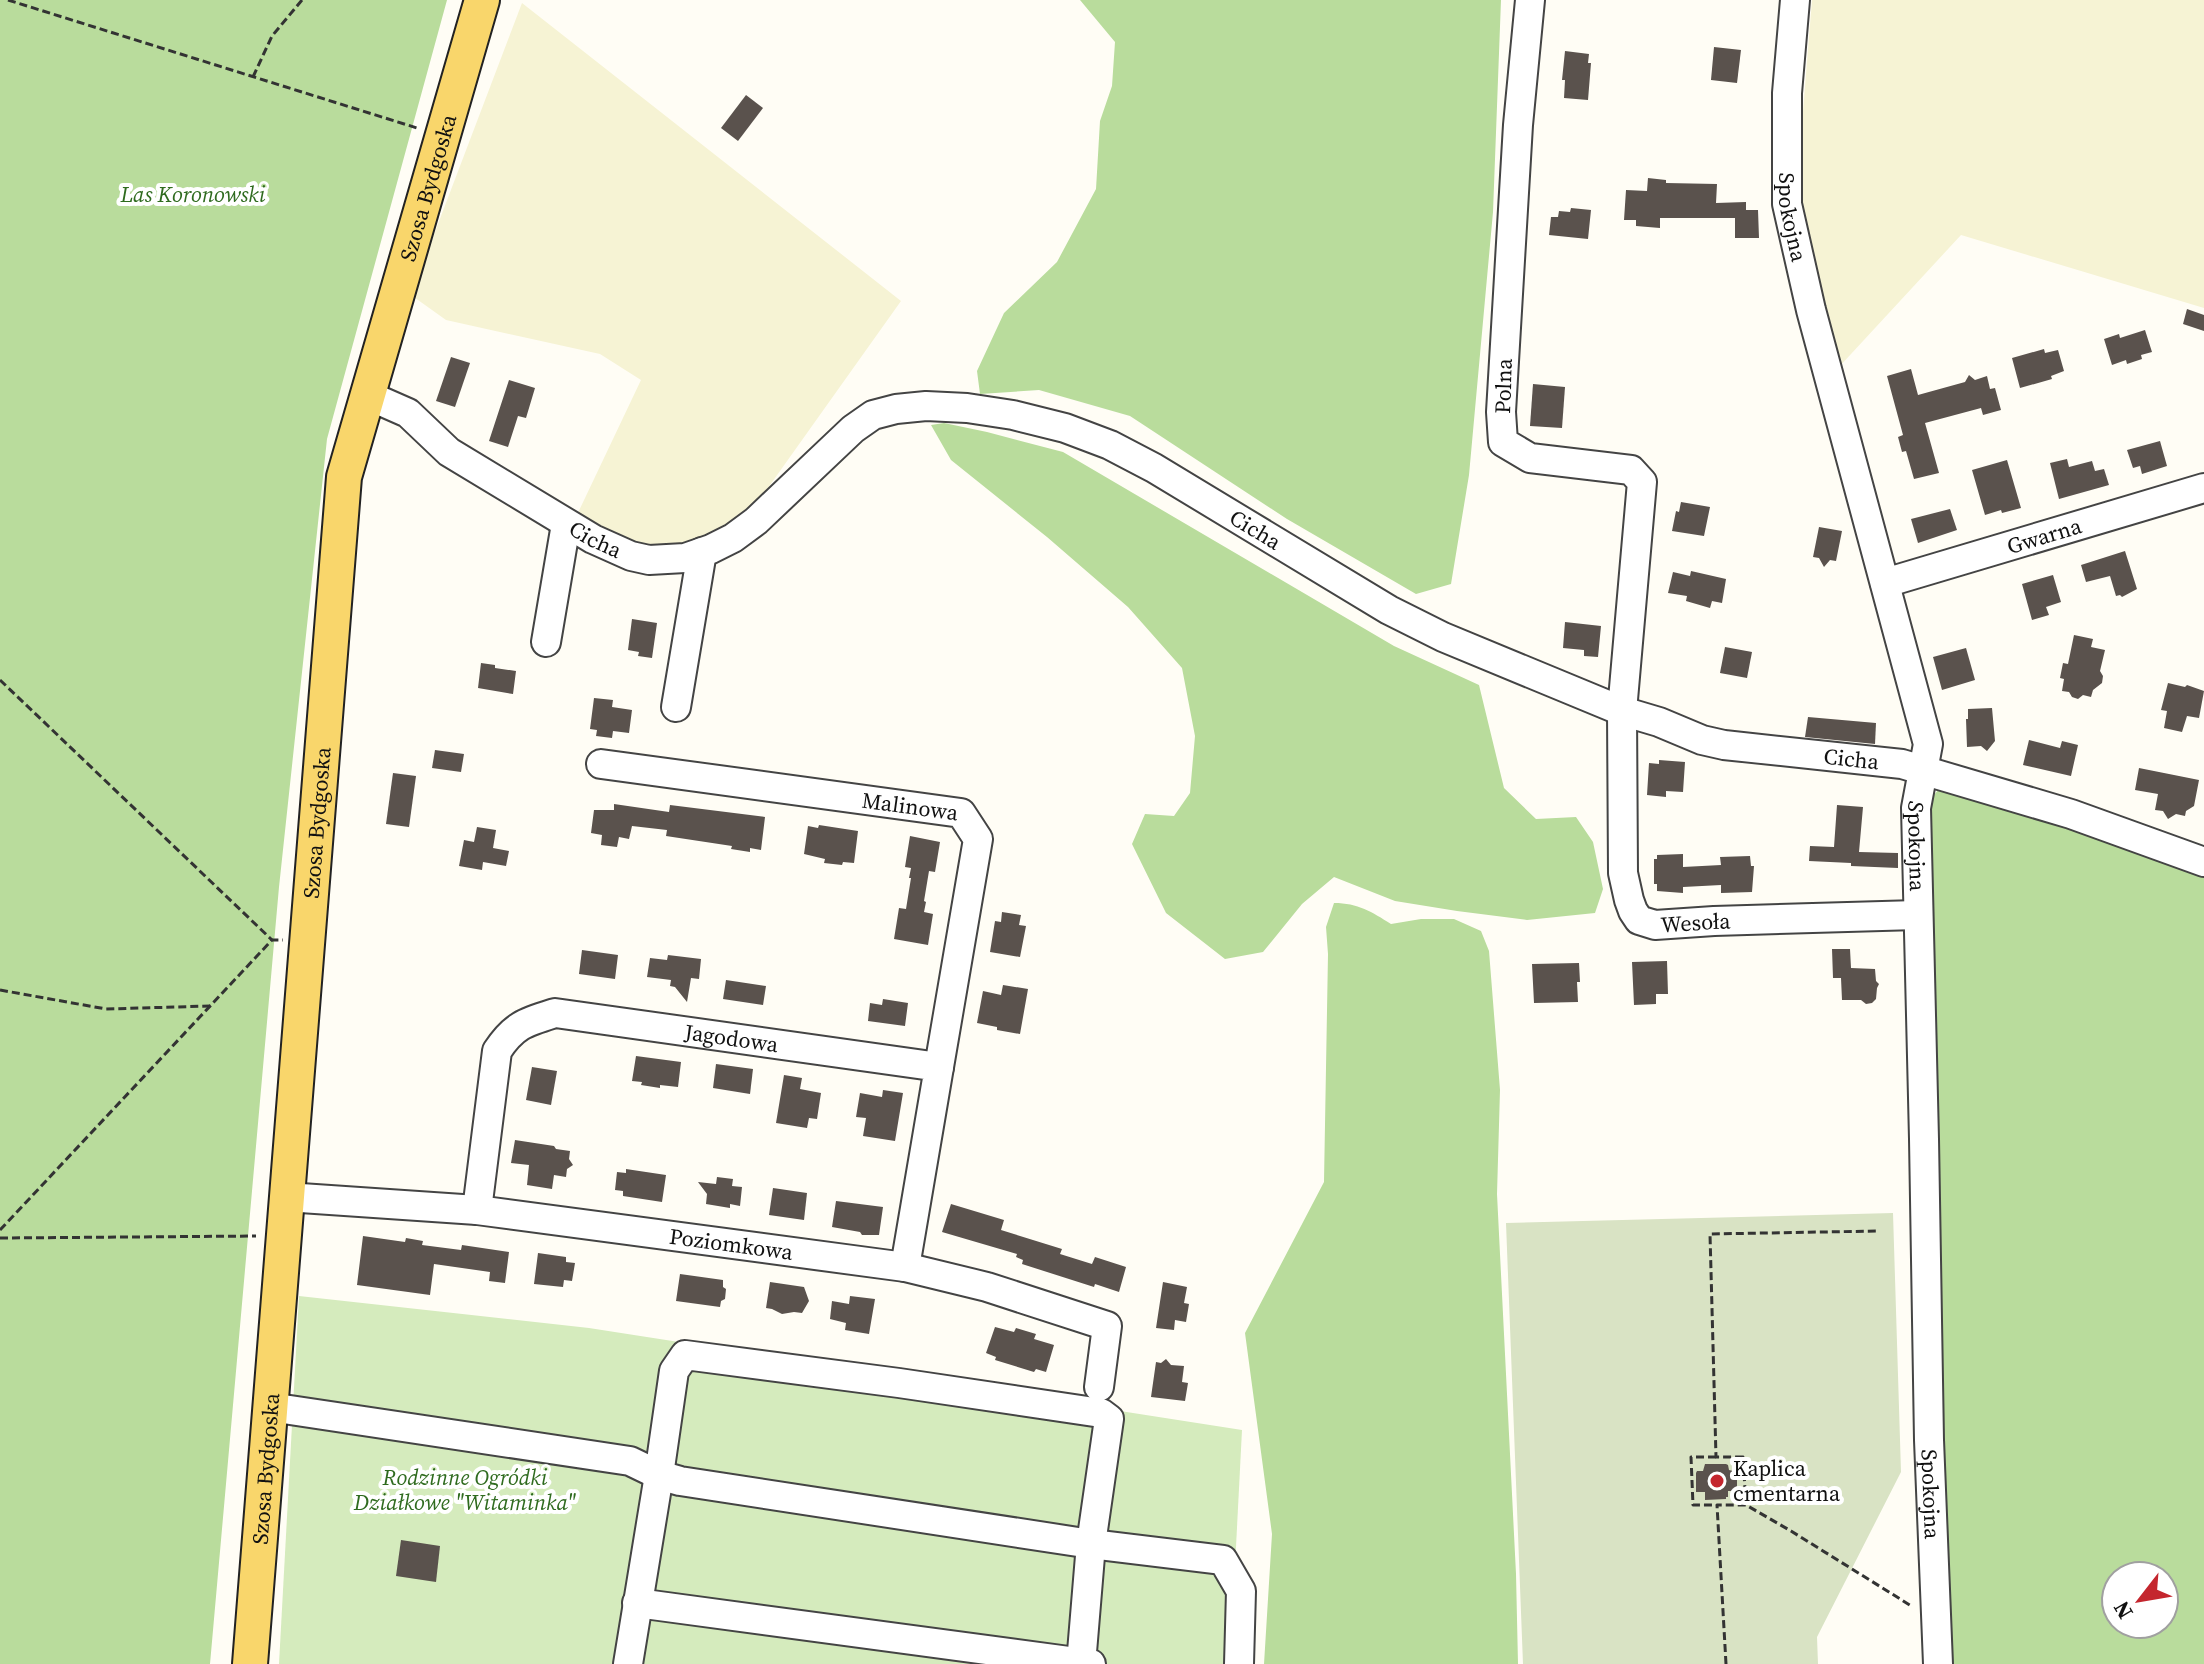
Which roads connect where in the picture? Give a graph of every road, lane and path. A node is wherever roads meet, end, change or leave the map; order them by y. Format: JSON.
{"nodes":[{"id":1,"x":8,"y":0,"type":"edge"},
{"id":2,"x":302,"y":0,"type":"edge"},
{"id":3,"x":482,"y":0,"type":"edge"},
{"id":4,"x":1530,"y":0,"type":"edge"},
{"id":5,"x":1795,"y":0,"type":"edge"},
{"id":6,"x":253,"y":77,"type":"junction"},
{"id":7,"x":442,"y":136,"type":"junction"},
{"id":8,"x":367,"y":395,"type":"junction"},
{"id":9,"x":2204,"y":488,"type":"edge"},
{"id":10,"x":566,"y":524,"type":"junction"},
{"id":11,"x":702,"y":552,"type":"junction"},
{"id":12,"x":1885,"y":583,"type":"junction"},
{"id":13,"x":546,"y":642,"type":"dead end"},
{"id":14,"x":0,"y":680,"type":"edge"},
{"id":15,"x":676,"y":707,"type":"dead end"},
{"id":16,"x":1622,"y":711,"type":"junction"},
{"id":17,"x":601,"y":764,"type":"dead end"},
{"id":18,"x":1922,"y":771,"type":"junction"},
{"id":19,"x":2204,"y":862,"type":"edge"},
{"id":20,"x":1917,"y":915,"type":"junction"},
{"id":21,"x":272,"y":940,"type":"junction"},
{"id":22,"x":307,"y":942,"type":"junction"},
{"id":23,"x":0,"y":990,"type":"edge"},
{"id":24,"x":211,"y":1006,"type":"junction"},
{"id":25,"x":939,"y":1067,"type":"junction"},
{"id":26,"x":286,"y":1197,"type":"junction"},
{"id":27,"x":477,"y":1210,"type":"junction"},
{"id":28,"x":0,"y":1230,"type":"edge"},
{"id":29,"x":1879,"y":1231,"type":"dead end"},
{"id":30,"x":283,"y":1237,"type":"junction"},
{"id":31,"x":0,"y":1238,"type":"edge"},
{"id":32,"x":905,"y":1267,"type":"junction"},
{"id":33,"x":1099,"y":1387,"type":"dead end"},
{"id":34,"x":270,"y":1407,"type":"junction"},
{"id":35,"x":1716,"y":1457,"type":"junction"},
{"id":36,"x":659,"y":1475,"type":"junction"},
{"id":37,"x":1717,"y":1505,"type":"junction"},
{"id":38,"x":1746,"y":1505,"type":"junction"},
{"id":39,"x":1091,"y":1544,"type":"junction"},
{"id":40,"x":637,"y":1603,"type":"junction"},
{"id":41,"x":1937,"y":1621,"type":"junction"},
{"id":42,"x":1085,"y":1663,"type":"edge"},
{"id":43,"x":250,"y":1664,"type":"edge"},
{"id":44,"x":628,"y":1664,"type":"edge"},
{"id":45,"x":1239,"y":1664,"type":"edge"},
{"id":46,"x":1726,"y":1664,"type":"edge"},
{"id":47,"x":1938,"y":1664,"type":"edge"}],
"edges":[{"from":1,"to":6,"type":"path"},
{"from":2,"to":6,"type":"path"},
{"from":3,"to":7,"type":"main road","name":"Szosa Bydgoska"},
{"from":4,"to":16,"type":"street","name":"Polna"},
{"from":5,"to":12,"type":"street","name":"Spokojna"},
{"from":6,"to":7,"type":"path"},
{"from":7,"to":8,"type":"main road","name":"Szosa Bydgoska"},
{"from":8,"to":10,"type":"street","name":"Cicha"},
{"from":8,"to":22,"type":"main road","name":"Szosa Bydgoska"},
{"from":9,"to":12,"type":"street","name":"Gwarna"},
{"from":10,"to":11,"type":"street","name":"Cicha"},
{"from":10,"to":13,"type":"street"},
{"from":11,"to":15,"type":"street"},
{"from":11,"to":16,"type":"street","name":"Cicha"},
{"from":12,"to":18,"type":"street","name":"Spokojna"},
{"from":14,"to":21,"type":"path"},
{"from":16,"to":18,"type":"street","name":"Cicha"},
{"from":16,"to":20,"type":"street","name":"Wesoła"},
{"from":17,"to":25,"type":"street","name":"Malinowa"},
{"from":18,"to":19,"type":"street","name":"Cicha"},
{"from":18,"to":20,"type":"street","name":"Spokojna"},
{"from":20,"to":41,"type":"street","name":"Spokojna"},
{"from":21,"to":22,"type":"path"},
{"from":21,"to":24,"type":"path"},
{"from":22,"to":26,"type":"main road","name":"Szosa Bydgoska"},
{"from":23,"to":24,"type":"path"},
{"from":24,"to":28,"type":"path"},
{"from":25,"to":27,"type":"street","name":"Jagodowa"},
{"from":25,"to":32,"type":"street"},
{"from":26,"to":27,"type":"street","name":"Poziomkowa"},
{"from":26,"to":30,"type":"main road","name":"Szosa Bydgoska"},
{"from":27,"to":32,"type":"street","name":"Poziomkowa"},
{"from":29,"to":35,"type":"path"},
{"from":30,"to":31,"type":"path"},
{"from":30,"to":34,"type":"main road","name":"Szosa Bydgoska"},
{"from":32,"to":33,"type":"street","name":"Poziomkowa"},
{"from":34,"to":36,"type":"street"},
{"from":34,"to":43,"type":"main road","name":"Szosa Bydgoska"},
{"from":35,"to":37,"type":"path"},
{"from":35,"to":38,"type":"path"},
{"from":36,"to":39,"type":"street"},
{"from":36,"to":39,"type":"street"},
{"from":36,"to":40,"type":"street"},
{"from":37,"to":38,"type":"path"},
{"from":37,"to":46,"type":"path"},
{"from":38,"to":41,"type":"path"},
{"from":39,"to":42,"type":"street"},
{"from":39,"to":45,"type":"street"},
{"from":40,"to":42,"type":"street"},
{"from":40,"to":44,"type":"street"},
{"from":41,"to":47,"type":"street","name":"Spokojna"}]}
